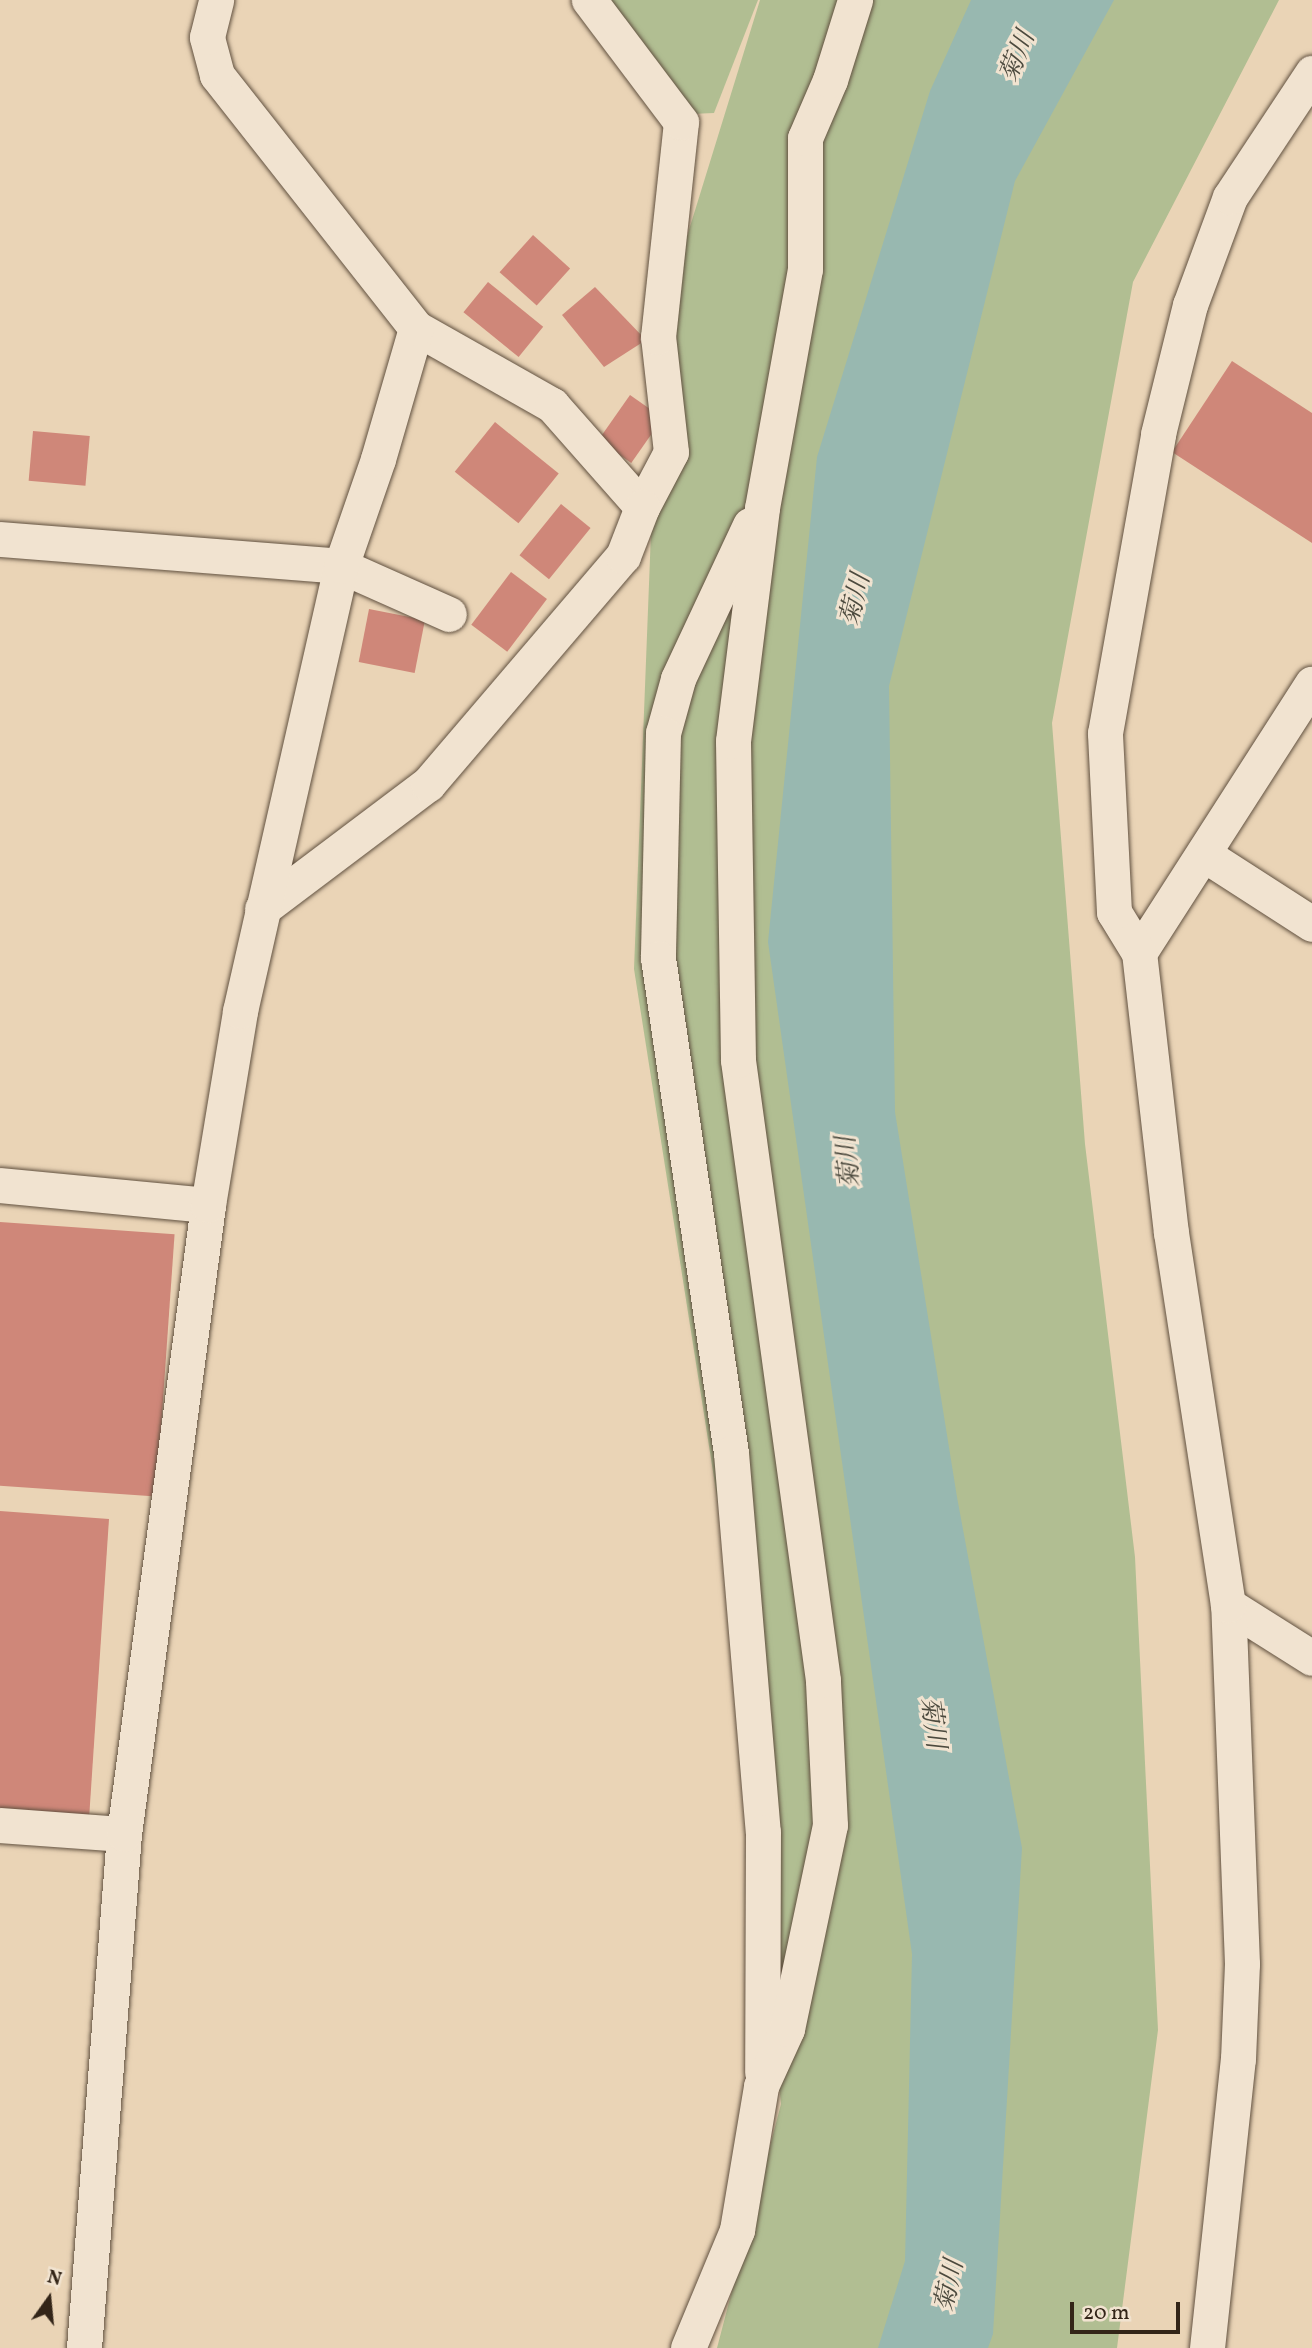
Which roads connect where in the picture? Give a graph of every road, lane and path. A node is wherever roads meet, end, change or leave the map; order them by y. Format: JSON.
{"nodes":[{"id":1,"x":216,"y":0,"type":"edge"},
{"id":2,"x":589,"y":0,"type":"edge"},
{"id":3,"x":855,"y":0,"type":"edge"},
{"id":4,"x":1312,"y":73,"type":"edge"},
{"id":5,"x":416,"y":328,"type":"junction"},
{"id":6,"x":765,"y":494,"type":"junction"},
{"id":7,"x":642,"y":506,"type":"junction"},
{"id":8,"x":0,"y":539,"type":"edge"},
{"id":9,"x":341,"y":566,"type":"junction"},
{"id":10,"x":449,"y":614,"type":"dead end"},
{"id":11,"x":1312,"y":684,"type":"edge"},
{"id":12,"x":1205,"y":855,"type":"junction"},
{"id":13,"x":262,"y":909,"type":"junction"},
{"id":14,"x":1312,"y":924,"type":"edge"},
{"id":15,"x":1139,"y":953,"type":"junction"},
{"id":16,"x":0,"y":1185,"type":"edge"},
{"id":17,"x":208,"y":1205,"type":"junction"},
{"id":18,"x":1228,"y":1605,"type":"junction"},
{"id":19,"x":1312,"y":1658,"type":"edge"},
{"id":20,"x":0,"y":1825,"type":"edge"},
{"id":21,"x":124,"y":1835,"type":"junction"},
{"id":22,"x":761,"y":2086,"type":"junction"},
{"id":23,"x":84,"y":2348,"type":"edge"},
{"id":24,"x":688,"y":2348,"type":"edge"},
{"id":25,"x":1207,"y":2348,"type":"edge"}],
"edges":[{"from":1,"to":5,"type":"street"},
{"from":2,"to":7,"type":"street"},
{"from":3,"to":6,"type":"street"},
{"from":4,"to":15,"type":"street"},
{"from":5,"to":7,"type":"street"},
{"from":5,"to":9,"type":"street"},
{"from":6,"to":22,"type":"street"},
{"from":6,"to":22,"type":"street"},
{"from":7,"to":13,"type":"street"},
{"from":8,"to":9,"type":"street"},
{"from":9,"to":10,"type":"street"},
{"from":9,"to":13,"type":"street"},
{"from":11,"to":12,"type":"street"},
{"from":12,"to":14,"type":"street"},
{"from":12,"to":15,"type":"street"},
{"from":13,"to":17,"type":"street"},
{"from":15,"to":18,"type":"street"},
{"from":16,"to":17,"type":"street"},
{"from":17,"to":21,"type":"street"},
{"from":18,"to":19,"type":"street"},
{"from":18,"to":25,"type":"street"},
{"from":20,"to":21,"type":"street"},
{"from":21,"to":23,"type":"street"},
{"from":22,"to":24,"type":"street"}]}
